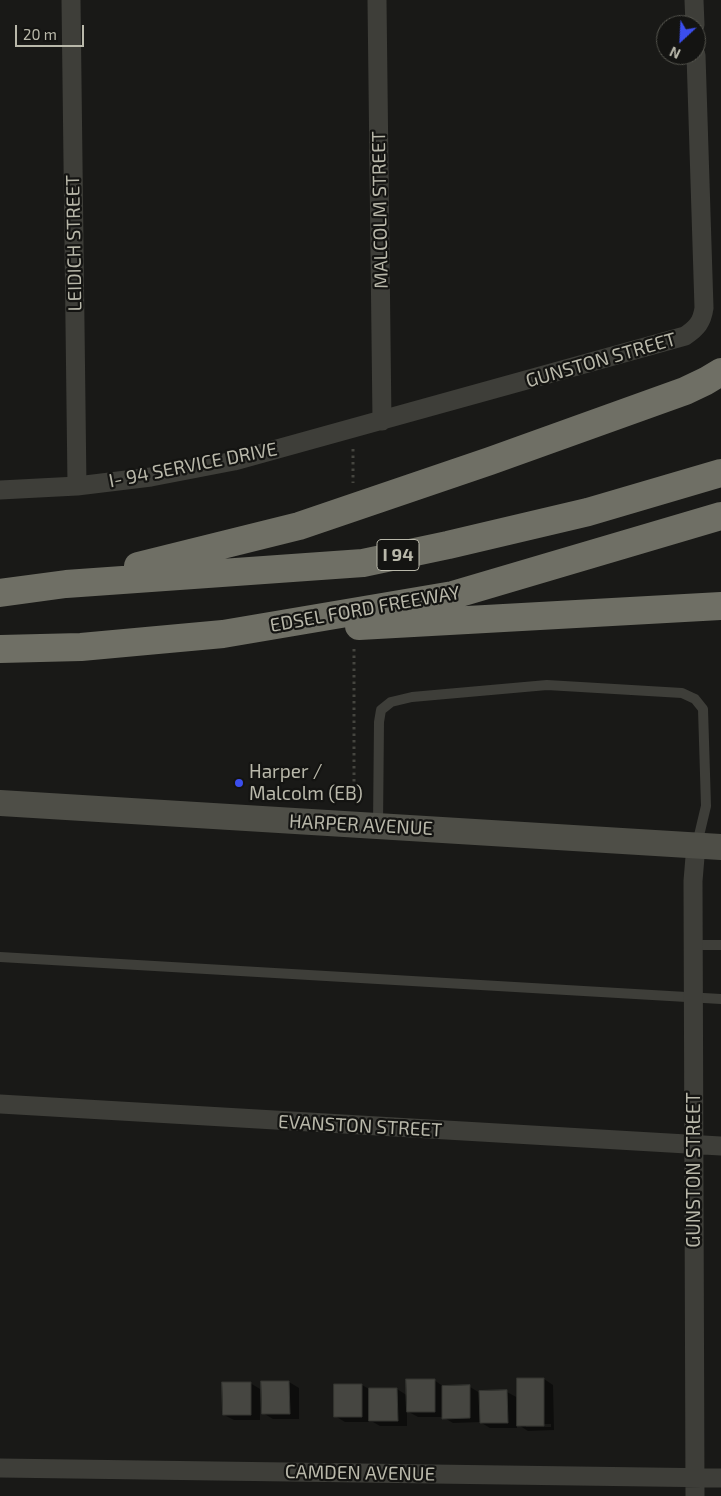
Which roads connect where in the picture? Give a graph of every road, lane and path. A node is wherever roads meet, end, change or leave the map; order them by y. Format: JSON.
{"nodes":[{"id":1,"x":71,"y":0,"type":"edge"},
{"id":2,"x":377,"y":0,"type":"edge"},
{"id":3,"x":694,"y":0,"type":"edge"},
{"id":4,"x":695,"y":15,"type":"edge"},
{"id":5,"x":696,"y":65,"type":"edge"},
{"id":6,"x":721,"y":372,"type":"edge"},
{"id":7,"x":382,"y":421,"type":"junction"},
{"id":8,"x":721,"y":473,"type":"edge"},
{"id":9,"x":77,"y":486,"type":"junction"},
{"id":10,"x":0,"y":490,"type":"edge"},
{"id":11,"x":721,"y":516,"type":"edge"},
{"id":12,"x":66,"y":584,"type":"junction"},
{"id":13,"x":0,"y":593,"type":"edge"},
{"id":14,"x":721,"y":606,"type":"edge"},
{"id":15,"x":223,"y":634,"type":"junction"},
{"id":16,"x":0,"y":648,"type":"edge"},
{"id":17,"x":354,"y":687,"type":"dead end"},
{"id":18,"x":0,"y":802,"type":"edge"},
{"id":19,"x":366,"y":825,"type":"junction"},
{"id":20,"x":709,"y":846,"type":"edge"},
{"id":21,"x":694,"y":945,"type":"junction"},
{"id":22,"x":721,"y":945,"type":"edge"},
{"id":23,"x":0,"y":957,"type":"edge"},
{"id":24,"x":694,"y":997,"type":"junction"},
{"id":25,"x":721,"y":999,"type":"edge"},
{"id":26,"x":0,"y":1104,"type":"edge"},
{"id":27,"x":694,"y":1145,"type":"junction"},
{"id":28,"x":721,"y":1146,"type":"edge"},
{"id":29,"x":0,"y":1468,"type":"edge"},
{"id":30,"x":694,"y":1477,"type":"junction"},
{"id":31,"x":721,"y":1478,"type":"edge"},
{"id":32,"x":695,"y":1496,"type":"edge"}],
"edges":[{"from":1,"to":9,"type":"street","name":"LEIDICH STREET"},
{"from":2,"to":7,"type":"street","name":"MALCOLM STREET"},
{"from":3,"to":4,"type":"street"},
{"from":5,"to":7,"type":"street","name":"GUNSTON STREET"},
{"from":6,"to":12,"type":"highway"},
{"from":7,"to":9,"type":"street","name":"I- 94 SERVICE DRIVE"},
{"from":8,"to":12,"type":"highway","number":"I 94"},
{"from":9,"to":10,"type":"street","name":"I- 94 SERVICE DRIVE"},
{"from":11,"to":15,"type":"highway","name":"EDSEL FORD FREEWAY"},
{"from":12,"to":13,"type":"highway","number":"I 94"},
{"from":14,"to":15,"type":"highway"},
{"from":15,"to":16,"type":"highway","name":"EDSEL FORD FREEWAY"},
{"from":17,"to":19,"type":"path"},
{"from":18,"to":19,"type":"main road","name":"HARPER AVENUE"},
{"from":19,"to":20,"type":"main road","name":"HARPER AVENUE"},
{"from":19,"to":20,"type":"lane"},
{"from":20,"to":21,"type":"street","name":"GUNSTON STREET"},
{"from":21,"to":22,"type":"lane"},
{"from":21,"to":24,"type":"street","name":"GUNSTON STREET"},
{"from":23,"to":24,"type":"lane"},
{"from":24,"to":25,"type":"lane"},
{"from":24,"to":27,"type":"street","name":"GUNSTON STREET"},
{"from":26,"to":27,"type":"street","name":"EVANSTON STREET"},
{"from":27,"to":28,"type":"street","name":"EVANSTON STREET"},
{"from":27,"to":30,"type":"street","name":"GUNSTON STREET"},
{"from":29,"to":30,"type":"street","name":"CAMDEN AVENUE"},
{"from":30,"to":31,"type":"street","name":"CAMDEN AVENUE"},
{"from":30,"to":32,"type":"street","name":"GUNSTON STREET"}]}
